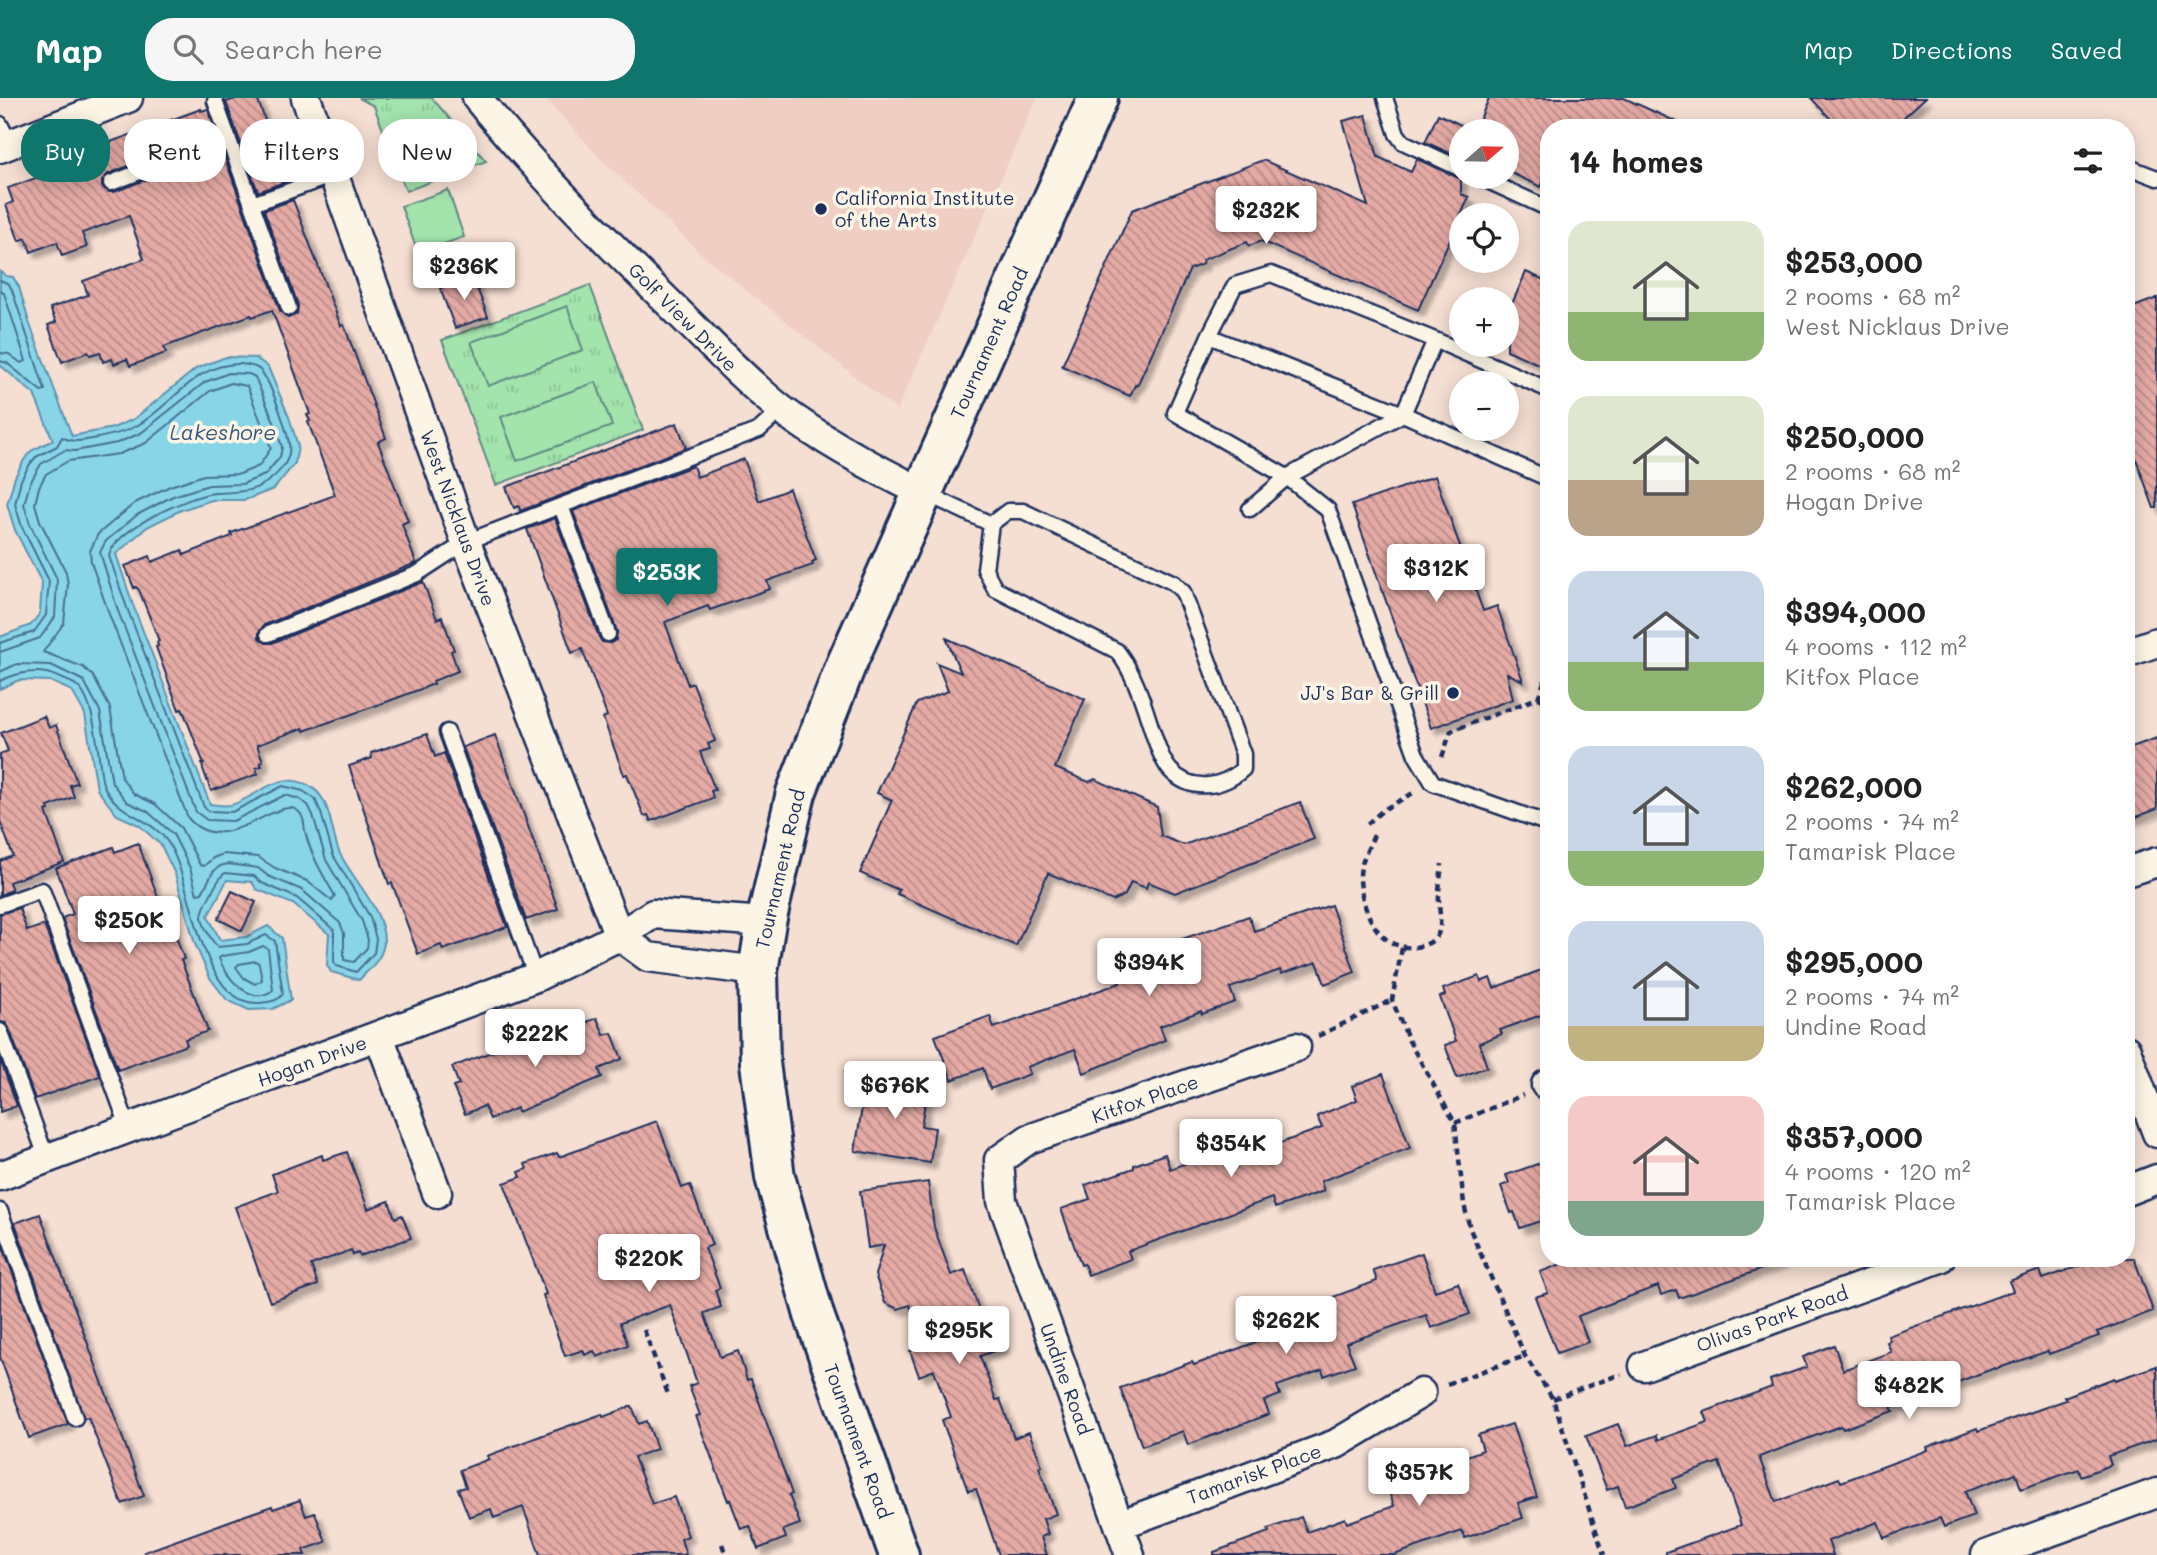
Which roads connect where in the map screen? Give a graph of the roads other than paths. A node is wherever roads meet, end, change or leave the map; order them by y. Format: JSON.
{"nodes":[{"id":1,"x":128,"y":98,"type":"edge"},
{"id":2,"x":306,"y":98,"type":"edge"},
{"id":3,"x":477,"y":98,"type":"edge"},
{"id":4,"x":1098,"y":98,"type":"edge"},
{"id":5,"x":1385,"y":98,"type":"edge"},
{"id":6,"x":215,"y":101,"type":"dead end"},
{"id":7,"x":314,"y":119,"type":"edge"},
{"id":8,"x":228,"y":138,"type":"junction"},
{"id":9,"x":3,"y":139,"type":"edge"},
{"id":10,"x":1449,"y":163,"type":"edge"},
{"id":11,"x":2135,"y":169,"type":"edge"},
{"id":12,"x":2157,"y":178,"type":"edge"},
{"id":13,"x":314,"y":182,"type":"edge"},
{"id":14,"x":337,"y":182,"type":"edge"},
{"id":15,"x":111,"y":183,"type":"dead end"},
{"id":16,"x":1505,"y":189,"type":"edge"},
{"id":17,"x":252,"y":204,"type":"junction"},
{"id":18,"x":1540,"y":205,"type":"edge"},
{"id":19,"x":289,"y":307,"type":"dead end"},
{"id":20,"x":1209,"y":335,"type":"junction"},
{"id":21,"x":1434,"y":340,"type":"junction"},
{"id":22,"x":1540,"y":386,"type":"edge"},
{"id":23,"x":782,"y":409,"type":"junction"},
{"id":24,"x":1403,"y":414,"type":"junction"},
{"id":25,"x":1540,"y":475,"type":"edge"},
{"id":26,"x":1287,"y":477,"type":"junction"},
{"id":27,"x":924,"y":492,"type":"junction"},
{"id":28,"x":561,"y":506,"type":"junction"},
{"id":29,"x":1250,"y":509,"type":"dead end"},
{"id":30,"x":991,"y":524,"type":"junction"},
{"id":31,"x":466,"y":542,"type":"junction"},
{"id":32,"x":268,"y":634,"type":"dead end"},
{"id":33,"x":608,"y":634,"type":"dead end"},
{"id":34,"x":2157,"y":642,"type":"edge"},
{"id":35,"x":2135,"y":650,"type":"edge"},
{"id":36,"x":447,"y":732,"type":"dead end"},
{"id":37,"x":1540,"y":821,"type":"edge"},
{"id":38,"x":2157,"y":862,"type":"edge"},
{"id":39,"x":2135,"y":869,"type":"edge"},
{"id":40,"x":0,"y":905,"type":"edge"},
{"id":41,"x":766,"y":922,"type":"junction"},
{"id":42,"x":619,"y":936,"type":"junction"},
{"id":43,"x":758,"y":971,"type":"junction"},
{"id":44,"x":536,"y":977,"type":"junction"},
{"id":45,"x":0,"y":1031,"type":"edge"},
{"id":46,"x":379,"y":1036,"type":"junction"},
{"id":47,"x":1296,"y":1047,"type":"road end"},
{"id":48,"x":2135,"y":1074,"type":"edge"},
{"id":49,"x":129,"y":1129,"type":"junction"},
{"id":50,"x":2157,"y":1133,"type":"edge"},
{"id":51,"x":47,"y":1159,"type":"junction"},
{"id":52,"x":999,"y":1160,"type":"joint"},
{"id":53,"x":0,"y":1176,"type":"edge"},
{"id":54,"x":2157,"y":1180,"type":"edge"},
{"id":55,"x":2135,"y":1188,"type":"edge"},
{"id":56,"x":437,"y":1193,"type":"dead end"},
{"id":57,"x":0,"y":1211,"type":"edge"},
{"id":58,"x":1915,"y":1267,"type":"edge"},
{"id":59,"x":1644,"y":1366,"type":"road end"},
{"id":60,"x":1421,"y":1393,"type":"road end"},
{"id":61,"x":75,"y":1418,"type":"dead end"},
{"id":62,"x":2157,"y":1493,"type":"edge"},
{"id":63,"x":1119,"y":1525,"type":"junction"},
{"id":64,"x":899,"y":1555,"type":"edge"},
{"id":65,"x":1130,"y":1555,"type":"edge"},
{"id":66,"x":1986,"y":1555,"type":"edge"}],
"edges":[{"from":1,"to":9,"type":"street"},
{"from":2,"to":7,"type":"street","name":"West Nicklaus Drive"},
{"from":3,"to":23,"type":"street","name":"Golf View Drive"},
{"from":4,"to":27,"type":"street","name":"Tournament Road"},
{"from":5,"to":10,"type":"lane"},
{"from":6,"to":8,"type":"lane"},
{"from":8,"to":15,"type":"lane"},
{"from":8,"to":17,"type":"lane"},
{"from":11,"to":12,"type":"lane"},
{"from":13,"to":17,"type":"lane"},
{"from":14,"to":31,"type":"street","name":"West Nicklaus Drive"},
{"from":16,"to":18,"type":"lane"},
{"from":17,"to":19,"type":"lane"},
{"from":20,"to":21,"type":"lane"},
{"from":20,"to":24,"type":"lane"},
{"from":20,"to":26,"type":"lane"},
{"from":21,"to":22,"type":"lane"},
{"from":21,"to":24,"type":"lane"},
{"from":23,"to":27,"type":"street","name":"Golf View Drive"},
{"from":23,"to":28,"type":"lane"},
{"from":24,"to":25,"type":"lane"},
{"from":24,"to":26,"type":"lane"},
{"from":26,"to":29,"type":"lane"},
{"from":26,"to":37,"type":"lane"},
{"from":27,"to":30,"type":"lane"},
{"from":27,"to":41,"type":"street","name":"Tournament Road"},
{"from":28,"to":31,"type":"lane"},
{"from":28,"to":33,"type":"lane"},
{"from":30,"to":30,"type":"lane"},
{"from":31,"to":32,"type":"lane"},
{"from":31,"to":42,"type":"street","name":"West Nicklaus Drive"},
{"from":34,"to":35,"type":"street"},
{"from":36,"to":44,"type":"lane"},
{"from":38,"to":39,"type":"street"},
{"from":40,"to":49,"type":"lane"},
{"from":41,"to":42,"type":"street","name":"Hogan Drive"},
{"from":41,"to":43,"type":"street","name":"Tournament Road"},
{"from":42,"to":43,"type":"street"},
{"from":42,"to":44,"type":"street","name":"Hogan Drive"},
{"from":43,"to":64,"type":"street","name":"Tournament Road"},
{"from":44,"to":46,"type":"street","name":"Hogan Drive"},
{"from":45,"to":51,"type":"lane"},
{"from":46,"to":49,"type":"street","name":"Hogan Drive"},
{"from":46,"to":56,"type":"street"},
{"from":47,"to":52,"type":"street","name":"Kitfox Place"},
{"from":48,"to":50,"type":"street"},
{"from":49,"to":51,"type":"street","name":"Hogan Drive"},
{"from":51,"to":53,"type":"street","name":"Hogan Drive"},
{"from":52,"to":63,"type":"street","name":"Undine Road"},
{"from":54,"to":55,"type":"street"},
{"from":57,"to":61,"type":"lane"},
{"from":58,"to":59,"type":"street","name":"Olivas Park Road"},
{"from":60,"to":63,"type":"street","name":"Tamarisk Place"},
{"from":62,"to":66,"type":"street"},
{"from":63,"to":65,"type":"street","name":"Undine Road"}]}
